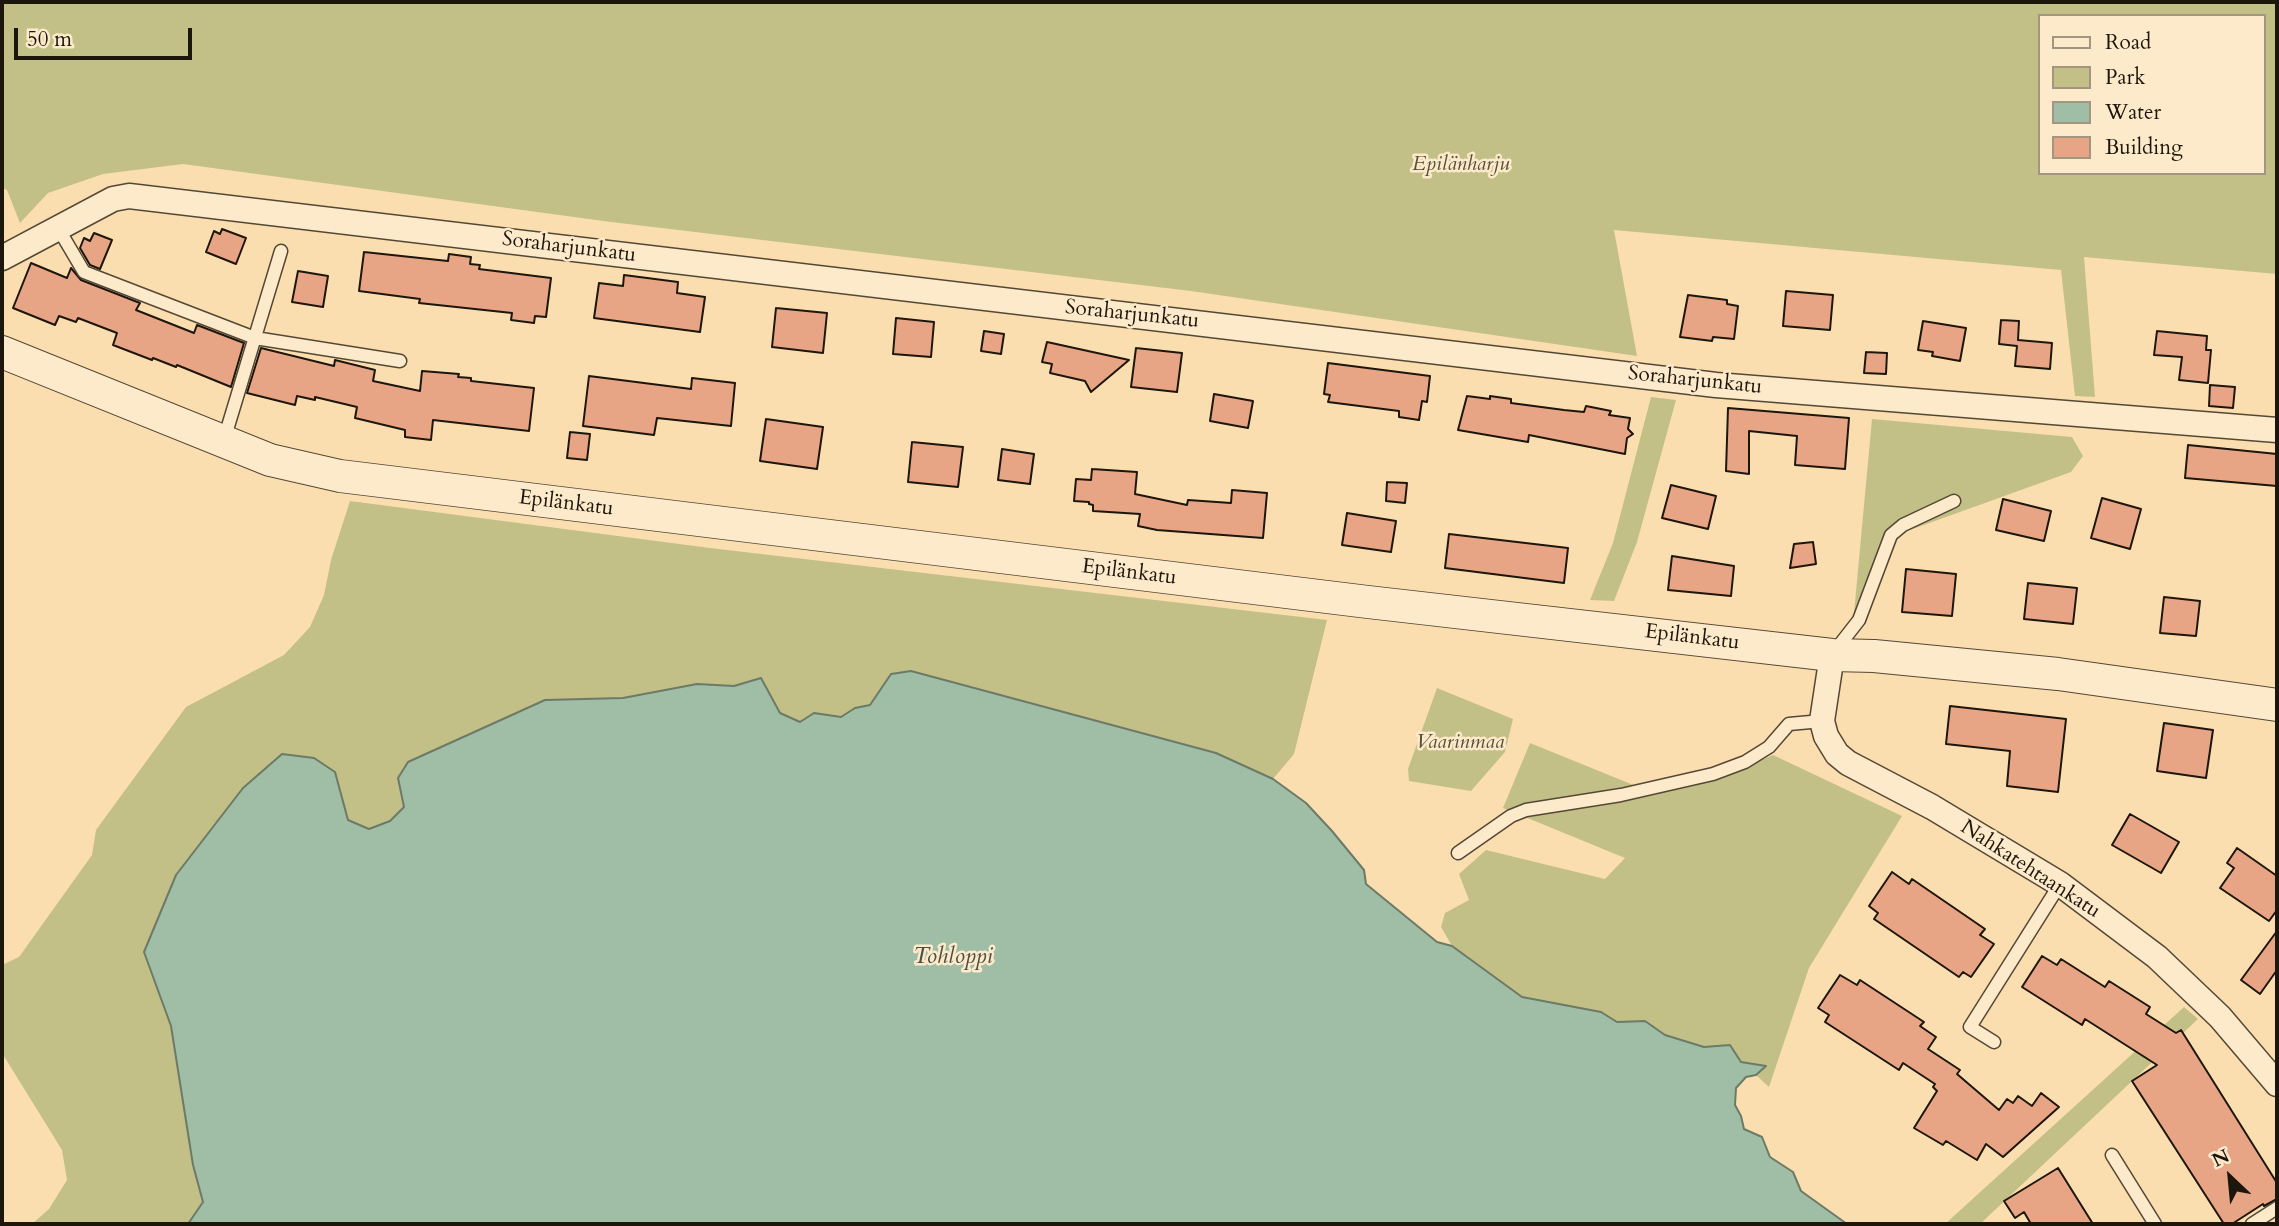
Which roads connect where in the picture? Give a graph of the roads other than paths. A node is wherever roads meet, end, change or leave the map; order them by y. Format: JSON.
{"nodes":[{"id":1,"x":58,"y":228,"type":"junction"},
{"id":2,"x":281,"y":251,"type":"dead end"},
{"id":3,"x":2,"y":258,"type":"edge"},
{"id":4,"x":255,"y":338,"type":"junction"},
{"id":5,"x":2,"y":352,"type":"edge"},
{"id":6,"x":400,"y":361,"type":"dead end"},
{"id":7,"x":2277,"y":430,"type":"edge"},
{"id":8,"x":223,"y":443,"type":"junction"},
{"id":9,"x":1954,"y":500,"type":"dead end"},
{"id":10,"x":1832,"y":655,"type":"junction"},
{"id":11,"x":2277,"y":705,"type":"edge"},
{"id":12,"x":1822,"y":721,"type":"junction"},
{"id":13,"x":1458,"y":853,"type":"dead end"},
{"id":14,"x":2060,"y":884,"type":"junction"},
{"id":15,"x":1994,"y":1042,"type":"dead end"},
{"id":16,"x":2277,"y":1084,"type":"edge"},
{"id":17,"x":2112,"y":1155,"type":"dead end"},
{"id":18,"x":2277,"y":1208,"type":"edge"},
{"id":19,"x":2155,"y":1224,"type":"edge"},
{"id":20,"x":2252,"y":1224,"type":"edge"}],
"edges":[{"from":1,"to":3,"type":"street","name":"Soraharjunkatu"},
{"from":1,"to":4,"type":"lane"},
{"from":1,"to":7,"type":"street","name":"Soraharjunkatu"},
{"from":2,"to":4,"type":"lane"},
{"from":4,"to":6,"type":"lane"},
{"from":4,"to":8,"type":"lane"},
{"from":5,"to":8,"type":"street","name":"Epilänkatu"},
{"from":8,"to":10,"type":"street","name":"Epilänkatu"},
{"from":9,"to":10,"type":"lane"},
{"from":10,"to":11,"type":"street","name":"Epilänkatu"},
{"from":10,"to":12,"type":"street"},
{"from":12,"to":13,"type":"lane"},
{"from":12,"to":14,"type":"street","name":"Nahkatehtaankatu"},
{"from":14,"to":15,"type":"lane"},
{"from":14,"to":16,"type":"street","name":"Nahkatehtaankatu"},
{"from":17,"to":19,"type":"lane"},
{"from":18,"to":20,"type":"lane"}]}
